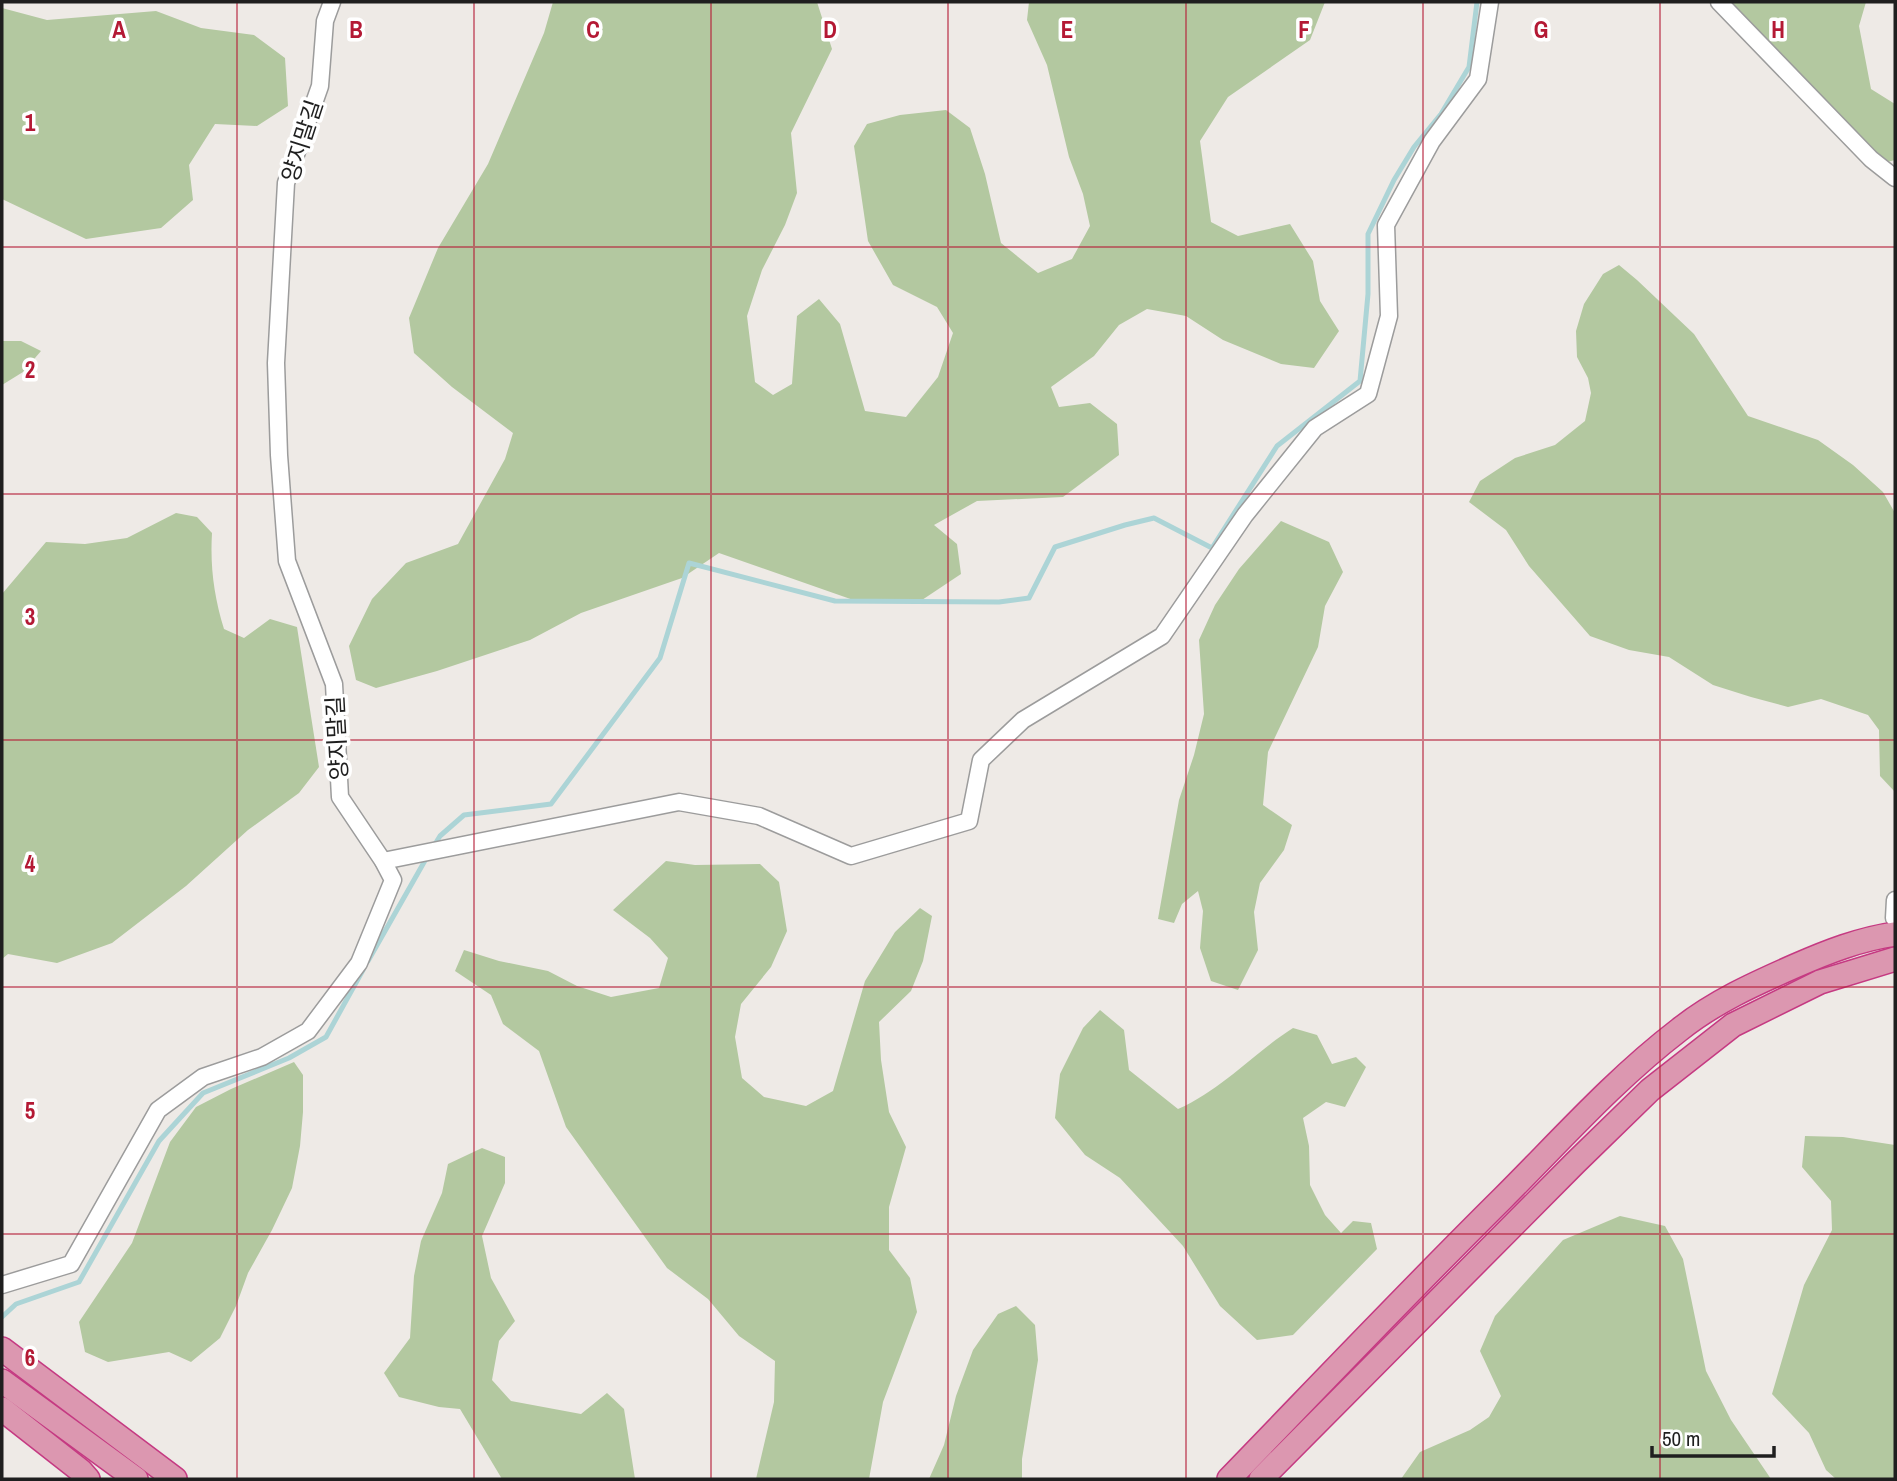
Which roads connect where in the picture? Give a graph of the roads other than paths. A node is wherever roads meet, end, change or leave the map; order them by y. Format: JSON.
{"nodes":[{"id":1,"x":332,"y":2,"type":"edge"},
{"id":2,"x":1490,"y":2,"type":"edge"},
{"id":3,"x":1719,"y":2,"type":"edge"},
{"id":4,"x":1895,"y":178,"type":"edge"},
{"id":5,"x":383,"y":861,"type":"junction"},
{"id":6,"x":1895,"y":900,"type":"edge"},
{"id":7,"x":1895,"y":926,"type":"edge"},
{"id":8,"x":1895,"y":959,"type":"edge"},
{"id":9,"x":2,"y":1285,"type":"edge"},
{"id":10,"x":2,"y":1349,"type":"edge"},
{"id":11,"x":2,"y":1381,"type":"edge"},
{"id":12,"x":2,"y":1409,"type":"edge"},
{"id":13,"x":104,"y":1425,"type":"junction"},
{"id":14,"x":85,"y":1475,"type":"edge"},
{"id":15,"x":136,"y":1479,"type":"edge"},
{"id":16,"x":175,"y":1479,"type":"edge"},
{"id":17,"x":192,"y":1479,"type":"edge"},
{"id":18,"x":1228,"y":1479,"type":"edge"},
{"id":19,"x":1262,"y":1479,"type":"edge"}],
"edges":[{"from":1,"to":5,"type":"street","name":"양지말길"},
{"from":2,"to":5,"type":"street"},
{"from":3,"to":4,"type":"street"},
{"from":5,"to":9,"type":"street","name":"양지말길"},
{"from":6,"to":7,"type":"street"},
{"from":7,"to":18,"type":"highway"},
{"from":8,"to":19,"type":"highway"},
{"from":10,"to":13,"type":"highway"},
{"from":11,"to":15,"type":"highway"},
{"from":12,"to":14,"type":"highway"},
{"from":13,"to":16,"type":"highway"},
{"from":13,"to":17,"type":"highway"}]}
